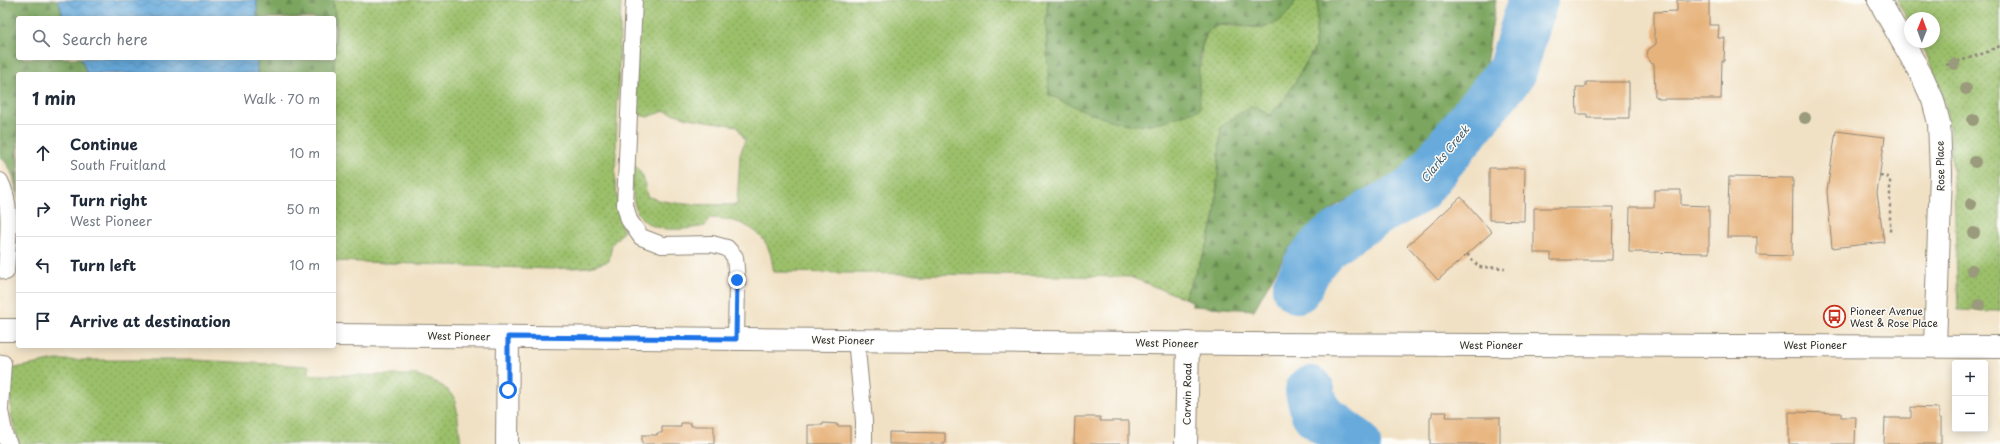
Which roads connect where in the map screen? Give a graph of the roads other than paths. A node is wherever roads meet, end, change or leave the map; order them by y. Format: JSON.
{"nodes":[{"id":1,"x":634,"y":0,"type":"edge"},
{"id":2,"x":1879,"y":0,"type":"edge"},
{"id":3,"x":0,"y":181,"type":"edge"},
{"id":4,"x":6,"y":272,"type":"dead end"},
{"id":5,"x":0,"y":330,"type":"edge"},
{"id":6,"x":16,"y":330,"type":"edge"},
{"id":7,"x":336,"y":335,"type":"edge"},
{"id":8,"x":508,"y":337,"type":"junction"},
{"id":9,"x":736,"y":339,"type":"junction"},
{"id":10,"x":856,"y":340,"type":"junction"},
{"id":11,"x":1188,"y":343,"type":"junction"},
{"id":12,"x":1935,"y":346,"type":"junction"},
{"id":13,"x":2000,"y":347,"type":"edge"},
{"id":14,"x":3,"y":363,"type":"dead end"},
{"id":15,"x":0,"y":410,"type":"edge"},
{"id":16,"x":9,"y":444,"type":"edge"},
{"id":17,"x":507,"y":444,"type":"edge"},
{"id":18,"x":864,"y":444,"type":"edge"},
{"id":19,"x":1186,"y":444,"type":"edge"}],
"edges":[{"from":1,"to":9,"type":"lane"},
{"from":2,"to":12,"type":"main road","name":"Rose Place"},
{"from":3,"to":4,"type":"lane"},
{"from":5,"to":6,"type":"main road"},
{"from":7,"to":8,"type":"main road","name":"West Pioneer"},
{"from":8,"to":9,"type":"main road","name":"West Pioneer"},
{"from":8,"to":17,"type":"main road"},
{"from":9,"to":10,"type":"main road","name":"West Pioneer"},
{"from":10,"to":11,"type":"main road","name":"West Pioneer"},
{"from":10,"to":18,"type":"lane"},
{"from":11,"to":12,"type":"main road","name":"West Pioneer"},
{"from":11,"to":19,"type":"main road","name":"Corwin Road"},
{"from":12,"to":13,"type":"main road","name":"West Pioneer"},
{"from":14,"to":15,"type":"lane"},
{"from":15,"to":16,"type":"lane"}]}
